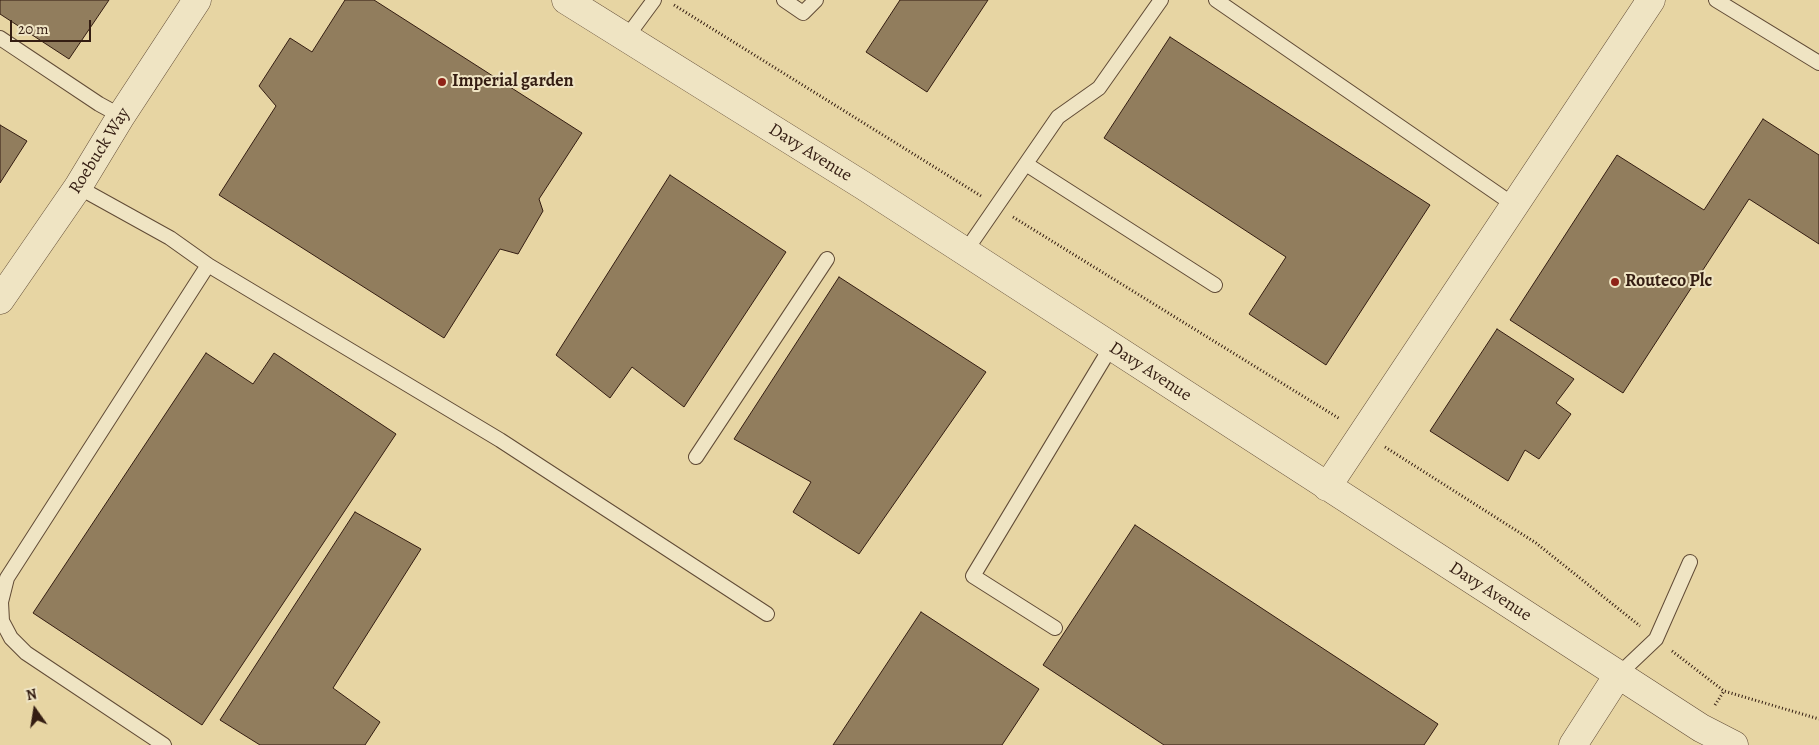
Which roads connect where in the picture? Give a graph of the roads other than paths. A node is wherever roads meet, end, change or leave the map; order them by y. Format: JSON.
{"nodes":[{"id":1,"x":197,"y":0,"type":"edge"},
{"id":2,"x":566,"y":0,"type":"edge"},
{"id":3,"x":654,"y":0,"type":"edge"},
{"id":4,"x":784,"y":0,"type":"edge"},
{"id":5,"x":816,"y":0,"type":"edge"},
{"id":6,"x":1161,"y":0,"type":"edge"},
{"id":7,"x":1216,"y":0,"type":"edge"},
{"id":8,"x":1651,"y":0,"type":"edge"},
{"id":9,"x":1716,"y":0,"type":"edge"},
{"id":10,"x":0,"y":38,"type":"edge"},
{"id":11,"x":626,"y":38,"type":"junction"},
{"id":12,"x":1819,"y":63,"type":"edge"},
{"id":13,"x":121,"y":116,"type":"junction"},
{"id":14,"x":1026,"y":164,"type":"junction"},
{"id":15,"x":78,"y":188,"type":"junction"},
{"id":16,"x":1514,"y":205,"type":"junction"},
{"id":17,"x":965,"y":252,"type":"junction"},
{"id":18,"x":827,"y":259,"type":"dead end"},
{"id":19,"x":208,"y":265,"type":"junction"},
{"id":20,"x":1215,"y":285,"type":"dead end"},
{"id":21,"x":0,"y":300,"type":"edge"},
{"id":22,"x":1111,"y":347,"type":"junction"},
{"id":23,"x":696,"y":457,"type":"dead end"},
{"id":24,"x":1327,"y":487,"type":"junction"},
{"id":25,"x":1690,"y":562,"type":"dead end"},
{"id":26,"x":767,"y":614,"type":"dead end"},
{"id":27,"x":1055,"y":628,"type":"dead end"},
{"id":28,"x":1618,"y":675,"type":"junction"},
{"id":29,"x":164,"y":745,"type":"edge"},
{"id":30,"x":1574,"y":745,"type":"edge"},
{"id":31,"x":1734,"y":745,"type":"edge"}],
"edges":[{"from":1,"to":13,"type":"street","name":"Roebuck Way"},
{"from":2,"to":11,"type":"street","name":"Davy Avenue"},
{"from":3,"to":11,"type":"lane"},
{"from":4,"to":5,"type":"lane"},
{"from":6,"to":14,"type":"lane"},
{"from":7,"to":16,"type":"lane"},
{"from":8,"to":16,"type":"street"},
{"from":9,"to":12,"type":"lane"},
{"from":10,"to":13,"type":"lane"},
{"from":11,"to":17,"type":"street","name":"Davy Avenue"},
{"from":13,"to":15,"type":"street","name":"Roebuck Way"},
{"from":14,"to":17,"type":"lane"},
{"from":14,"to":20,"type":"lane"},
{"from":15,"to":19,"type":"lane"},
{"from":15,"to":21,"type":"street","name":"Roebuck Way"},
{"from":16,"to":24,"type":"street"},
{"from":17,"to":22,"type":"street","name":"Davy Avenue"},
{"from":18,"to":23,"type":"lane"},
{"from":19,"to":26,"type":"lane"},
{"from":19,"to":29,"type":"lane"},
{"from":22,"to":24,"type":"street","name":"Davy Avenue"},
{"from":22,"to":27,"type":"lane"},
{"from":24,"to":28,"type":"street","name":"Davy Avenue"},
{"from":25,"to":28,"type":"lane"},
{"from":28,"to":30,"type":"street"},
{"from":28,"to":31,"type":"street","name":"Davy Avenue"}]}
